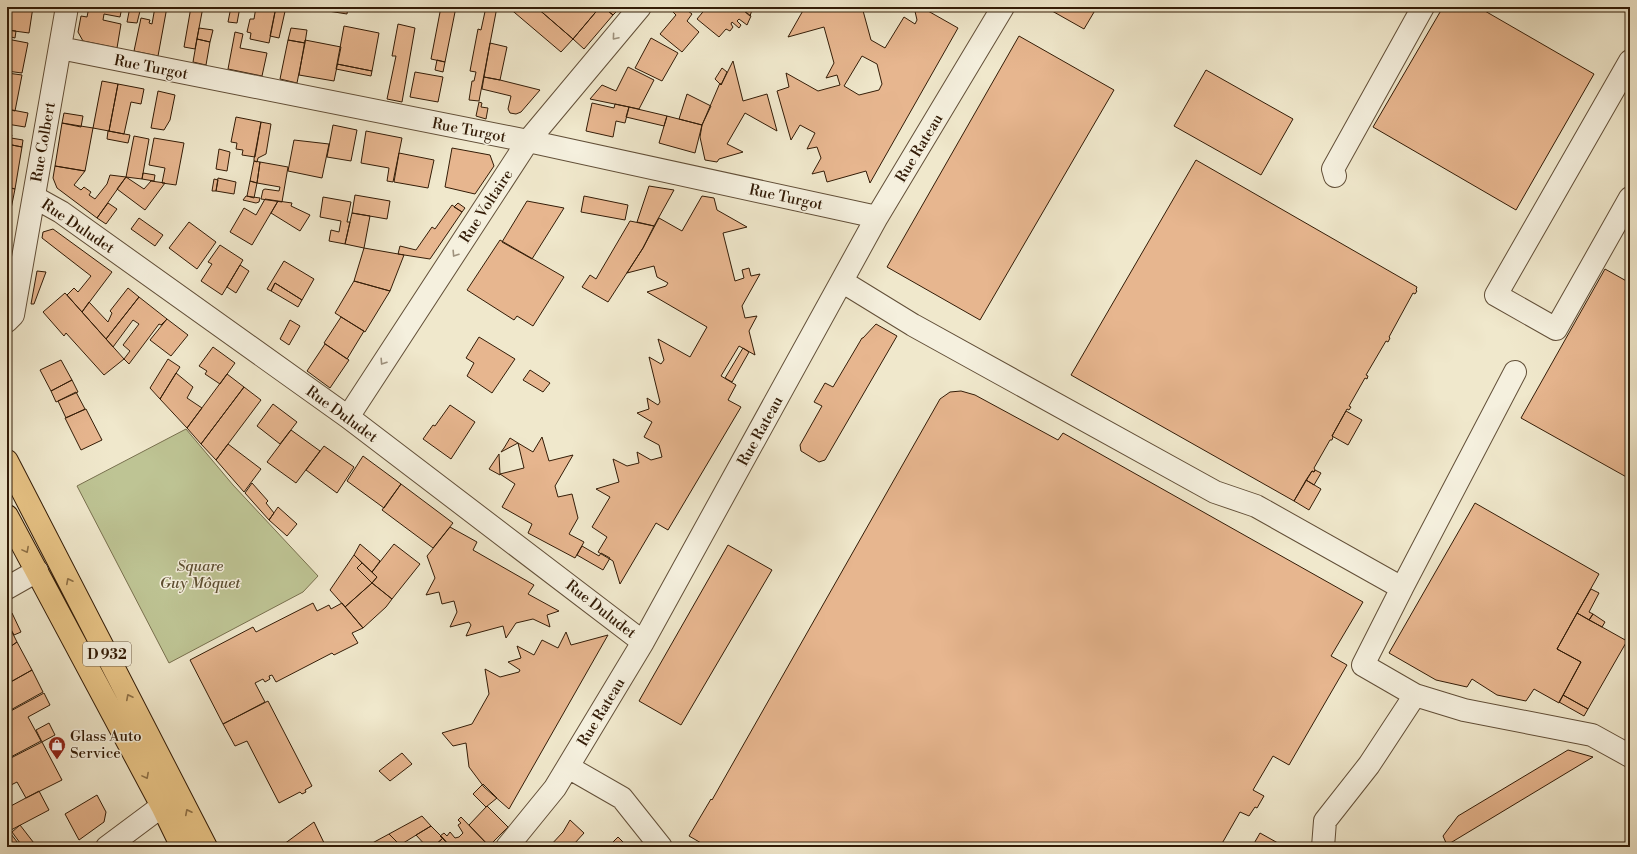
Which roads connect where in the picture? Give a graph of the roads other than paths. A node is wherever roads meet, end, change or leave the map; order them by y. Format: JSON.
{"nodes":[{"id":1,"x":67,"y":7,"type":"edge"},
{"id":2,"x":640,"y":7,"type":"edge"},
{"id":3,"x":1003,"y":7,"type":"edge"},
{"id":4,"x":1423,"y":7,"type":"edge"},
{"id":5,"x":60,"y":48,"type":"junction"},
{"id":6,"x":1630,"y":61,"type":"edge"},
{"id":7,"x":528,"y":141,"type":"junction"},
{"id":8,"x":1335,"y":176,"type":"dead end"},
{"id":9,"x":34,"y":197,"type":"junction"},
{"id":10,"x":1630,"y":198,"type":"edge"},
{"id":11,"x":877,"y":217,"type":"junction"},
{"id":12,"x":842,"y":282,"type":"junction"},
{"id":13,"x":7,"y":321,"type":"edge"},
{"id":14,"x":1515,"y":372,"type":"dead end"},
{"id":15,"x":348,"y":417,"type":"junction"},
{"id":16,"x":7,"y":461,"type":"edge"},
{"id":17,"x":7,"y":516,"type":"edge"},
{"id":18,"x":37,"y":571,"type":"junction"},
{"id":19,"x":7,"y":588,"type":"edge"},
{"id":20,"x":1402,"y":588,"type":"junction"},
{"id":21,"x":643,"y":642,"type":"junction"},
{"id":22,"x":1415,"y":695,"type":"junction"},
{"id":23,"x":1630,"y":756,"type":"edge"},
{"id":24,"x":568,"y":767,"type":"junction"},
{"id":25,"x":162,"y":806,"type":"junction"},
{"id":26,"x":107,"y":847,"type":"edge"},
{"id":27,"x":182,"y":847,"type":"edge"},
{"id":28,"x":206,"y":847,"type":"edge"},
{"id":29,"x":507,"y":847,"type":"edge"},
{"id":30,"x":661,"y":847,"type":"edge"},
{"id":31,"x":1322,"y":847,"type":"edge"}],
"edges":[{"from":1,"to":5,"type":"street","name":"Rue Colbert"},
{"from":2,"to":7,"type":"street","name":"Rue Voltaire","one_way":true},
{"from":3,"to":11,"type":"street","name":"Rue Rateau"},
{"from":4,"to":8,"type":"street"},
{"from":5,"to":7,"type":"street","name":"Rue Turgot"},
{"from":5,"to":9,"type":"street","name":"Rue Colbert"},
{"from":6,"to":10,"type":"street"},
{"from":7,"to":11,"type":"street","name":"Rue Turgot"},
{"from":7,"to":15,"type":"street","name":"Rue Voltaire","one_way":true},
{"from":9,"to":13,"type":"street","name":"Rue Colbert"},
{"from":9,"to":15,"type":"street","name":"Rue Duludet"},
{"from":11,"to":12,"type":"street","name":"Rue Rateau"},
{"from":12,"to":20,"type":"street"},
{"from":12,"to":21,"type":"street","name":"Rue Rateau"},
{"from":14,"to":20,"type":"street"},
{"from":15,"to":21,"type":"street","name":"Rue Duludet"},
{"from":28,"to":16,"type":"main road","number":"D 932","one_way":true},
{"from":17,"to":18,"type":"main road","number":"D 932","one_way":true},
{"from":18,"to":19,"type":"street"},
{"from":18,"to":25,"type":"main road","number":"D 932","one_way":true},
{"from":20,"to":22,"type":"street"},
{"from":21,"to":24,"type":"street","name":"Rue Rateau"},
{"from":22,"to":23,"type":"street"},
{"from":22,"to":31,"type":"street"},
{"from":24,"to":29,"type":"street","name":"Rue Rateau"},
{"from":24,"to":30,"type":"street"},
{"from":25,"to":26,"type":"street"},
{"from":25,"to":27,"type":"main road","number":"D 932"}]}
